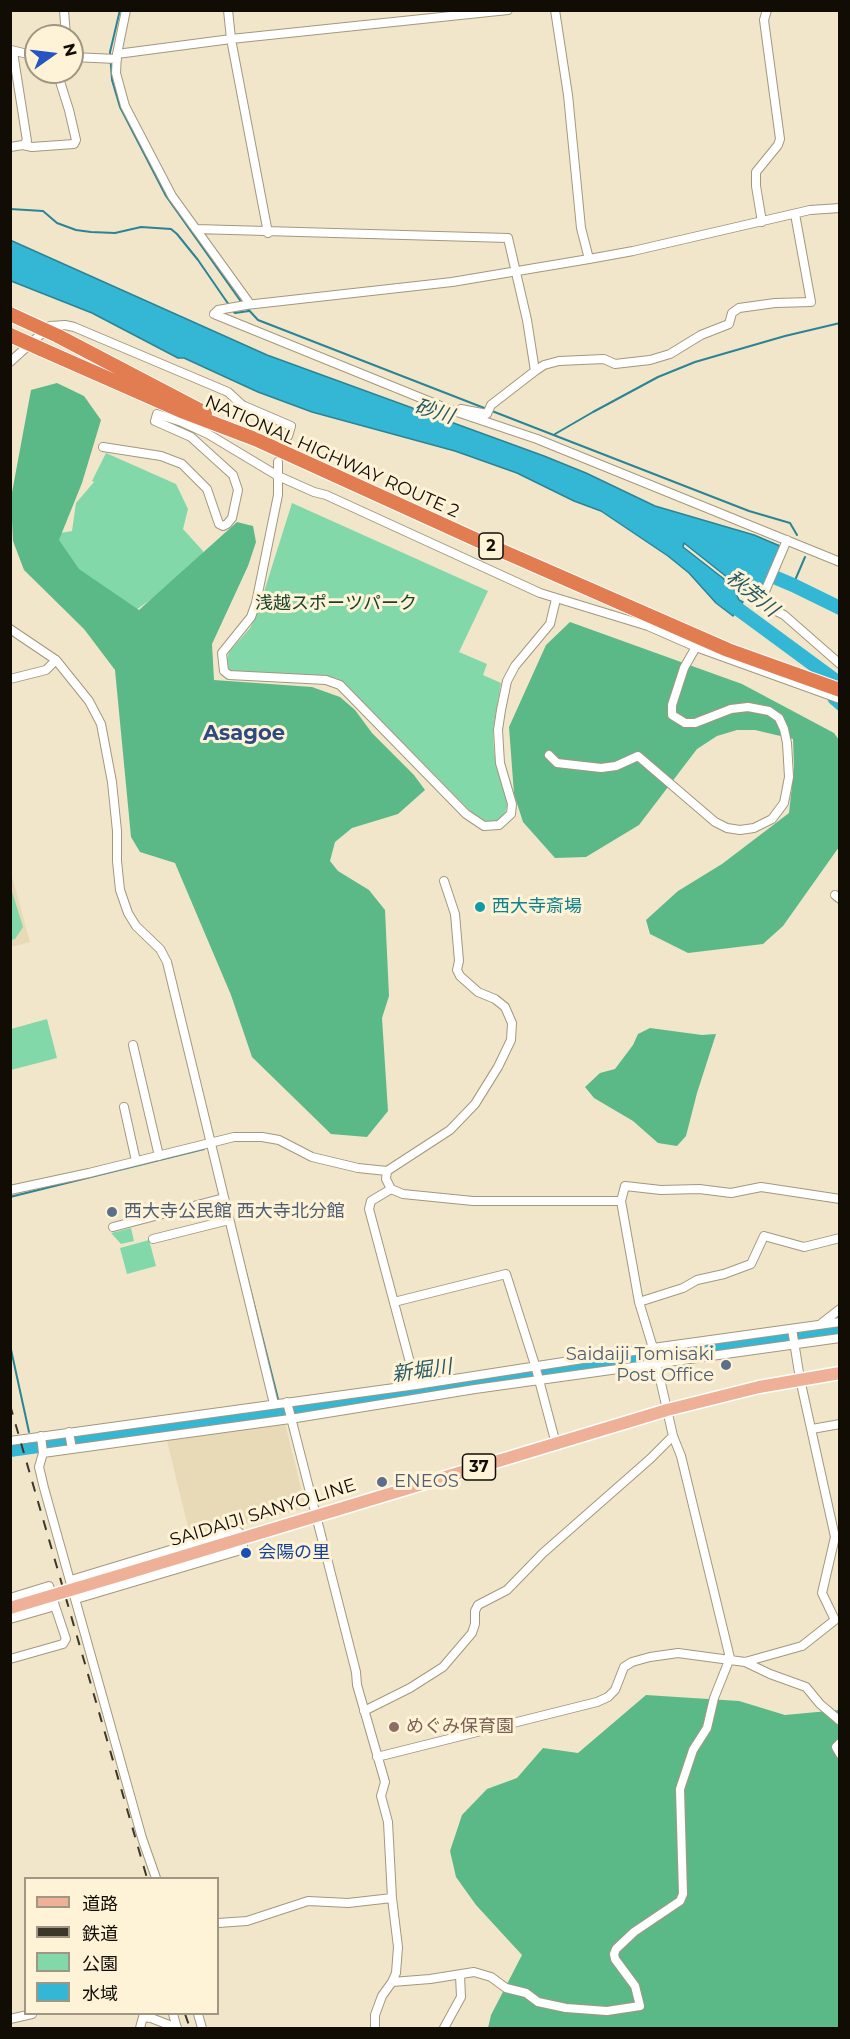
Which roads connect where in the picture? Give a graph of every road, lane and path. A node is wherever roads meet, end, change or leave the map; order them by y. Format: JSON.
{"nodes":[{"id":1,"x":126,"y":10,"type":"edge"},
{"id":2,"x":228,"y":10,"type":"edge"},
{"id":3,"x":508,"y":10,"type":"edge"},
{"id":4,"x":555,"y":10,"type":"edge"},
{"id":5,"x":767,"y":10,"type":"edge"},
{"id":6,"x":467,"y":12,"type":"edge"},
{"id":7,"x":231,"y":39,"type":"junction"},
{"id":8,"x":12,"y":51,"type":"edge"},
{"id":9,"x":84,"y":57,"type":"edge"},
{"id":10,"x":113,"y":58,"type":"junction"},
{"id":11,"x":61,"y":84,"type":"edge"},
{"id":12,"x":23,"y":145,"type":"junction"},
{"id":13,"x":10,"y":147,"type":"edge"},
{"id":14,"x":840,"y":207,"type":"edge"},
{"id":15,"x":795,"y":214,"type":"junction"},
{"id":16,"x":762,"y":222,"type":"junction"},
{"id":17,"x":196,"y":229,"type":"junction"},
{"id":18,"x":268,"y":233,"type":"junction"},
{"id":19,"x":589,"y":259,"type":"junction"},
{"id":20,"x":516,"y":271,"type":"junction"},
{"id":21,"x":248,"y":304,"type":"junction"},
{"id":22,"x":10,"y":314,"type":"edge"},
{"id":23,"x":10,"y":335,"type":"edge"},
{"id":24,"x":13,"y":350,"type":"edge"},
{"id":25,"x":39,"y":353,"type":"junction"},
{"id":26,"x":10,"y":362,"type":"edge"},
{"id":27,"x":535,"y":371,"type":"junction"},
{"id":28,"x":448,"y":409,"type":"junction"},
{"id":29,"x":288,"y":436,"type":"dead end"},
{"id":30,"x":255,"y":438,"type":"junction"},
{"id":31,"x":103,"y":447,"type":"dead end"},
{"id":32,"x":278,"y":462,"type":"tunnel mouth"},
{"id":33,"x":278,"y":476,"type":"junction"},
{"id":34,"x":787,"y":540,"type":"junction"},
{"id":35,"x":840,"y":562,"type":"edge"},
{"id":36,"x":556,"y":599,"type":"junction"},
{"id":37,"x":10,"y":630,"type":"edge"},
{"id":38,"x":696,"y":647,"type":"junction"},
{"id":39,"x":727,"y":654,"type":"junction"},
{"id":40,"x":56,"y":660,"type":"junction"},
{"id":41,"x":840,"y":664,"type":"edge"},
{"id":42,"x":10,"y":679,"type":"edge"},
{"id":43,"x":840,"y":690,"type":"edge"},
{"id":44,"x":840,"y":699,"type":"edge"},
{"id":45,"x":549,"y":755,"type":"dead end"},
{"id":46,"x":444,"y":880,"type":"dead end"},
{"id":47,"x":133,"y":1044,"type":"dead end"},
{"id":48,"x":123,"y":1107,"type":"dead end"},
{"id":49,"x":211,"y":1143,"type":"junction"},
{"id":50,"x":159,"y":1156,"type":"junction"},
{"id":51,"x":136,"y":1161,"type":"junction"},
{"id":52,"x":387,"y":1171,"type":"junction"},
{"id":53,"x":391,"y":1189,"type":"junction"},
{"id":54,"x":10,"y":1190,"type":"edge"},
{"id":55,"x":224,"y":1198,"type":"junction"},
{"id":56,"x":840,"y":1199,"type":"edge"},
{"id":57,"x":621,"y":1201,"type":"junction"},
{"id":58,"x":229,"y":1220,"type":"junction"},
{"id":59,"x":113,"y":1227,"type":"dead end"},
{"id":60,"x":840,"y":1238,"type":"edge"},
{"id":61,"x":153,"y":1239,"type":"dead end"},
{"id":62,"x":394,"y":1302,"type":"junction"},
{"id":63,"x":639,"y":1302,"type":"junction"},
{"id":64,"x":840,"y":1309,"type":"edge"},
{"id":65,"x":840,"y":1322,"type":"edge"},
{"id":66,"x":821,"y":1324,"type":"junction"},
{"id":67,"x":792,"y":1330,"type":"junction"},
{"id":68,"x":840,"y":1338,"type":"edge"},
{"id":69,"x":793,"y":1343,"type":"junction"},
{"id":70,"x":653,"y":1349,"type":"junction"},
{"id":71,"x":656,"y":1363,"type":"junction"},
{"id":72,"x":536,"y":1367,"type":"junction"},
{"id":73,"x":840,"y":1373,"type":"edge"},
{"id":74,"x":472,"y":1377,"type":"junction"},
{"id":75,"x":800,"y":1379,"type":"junction"},
{"id":76,"x":539,"y":1380,"type":"junction"},
{"id":77,"x":416,"y":1385,"type":"junction"},
{"id":78,"x":475,"y":1388,"type":"junction"},
{"id":79,"x":274,"y":1404,"type":"junction"},
{"id":80,"x":287,"y":1404,"type":"junction"},
{"id":81,"x":667,"y":1410,"type":"junction"},
{"id":82,"x":230,"y":1412,"type":"junction"},
{"id":83,"x":290,"y":1417,"type":"junction"},
{"id":84,"x":840,"y":1424,"type":"edge"},
{"id":85,"x":232,"y":1426,"type":"junction"},
{"id":86,"x":812,"y":1430,"type":"junction"},
{"id":87,"x":69,"y":1434,"type":"junction"},
{"id":88,"x":673,"y":1436,"type":"junction"},
{"id":89,"x":41,"y":1438,"type":"junction"},
{"id":90,"x":10,"y":1441,"type":"edge"},
{"id":91,"x":556,"y":1444,"type":"junction"},
{"id":92,"x":71,"y":1447,"type":"junction"},
{"id":93,"x":43,"y":1452,"type":"junction"},
{"id":94,"x":316,"y":1516,"type":"junction"},
{"id":95,"x":241,"y":1538,"type":"junction"},
{"id":96,"x":71,"y":1580,"type":"junction"},
{"id":97,"x":10,"y":1598,"type":"edge"},
{"id":98,"x":76,"y":1599,"type":"junction"},
{"id":99,"x":55,"y":1606,"type":"junction"},
{"id":100,"x":10,"y":1608,"type":"edge"},
{"id":101,"x":10,"y":1619,"type":"edge"},
{"id":102,"x":730,"y":1658,"type":"junction"},
{"id":103,"x":10,"y":1659,"type":"edge"},
{"id":104,"x":745,"y":1662,"type":"junction"},
{"id":105,"x":364,"y":1711,"type":"junction"},
{"id":106,"x":840,"y":1721,"type":"edge"},
{"id":107,"x":840,"y":1743,"type":"edge"},
{"id":108,"x":840,"y":1754,"type":"edge"},
{"id":109,"x":377,"y":1756,"type":"junction"},
{"id":110,"x":156,"y":1877,"type":"edge"},
{"id":111,"x":392,"y":1898,"type":"junction"},
{"id":112,"x":219,"y":1923,"type":"edge"},
{"id":113,"x":460,"y":1975,"type":"junction"},
{"id":114,"x":392,"y":1982,"type":"junction"},
{"id":115,"x":25,"y":2015,"type":"edge"},
{"id":116,"x":10,"y":2019,"type":"edge"},
{"id":117,"x":140,"y":2028,"type":"edge"},
{"id":118,"x":177,"y":2028,"type":"edge"},
{"id":119,"x":375,"y":2028,"type":"edge"},
{"id":120,"x":444,"y":2028,"type":"edge"}],
"edges":[{"from":1,"to":10,"type":"street"},
{"from":2,"to":7,"type":"street"},
{"from":3,"to":6,"type":"street"},
{"from":4,"to":19,"type":"street"},
{"from":5,"to":16,"type":"street"},
{"from":6,"to":7,"type":"street"},
{"from":7,"to":10,"type":"street"},
{"from":7,"to":18,"type":"street"},
{"from":8,"to":12,"type":"street"},
{"from":9,"to":10,"type":"street"},
{"from":10,"to":17,"type":"street"},
{"from":11,"to":12,"type":"street"},
{"from":12,"to":13,"type":"street"},
{"from":14,"to":15,"type":"street"},
{"from":15,"to":16,"type":"street"},
{"from":15,"to":27,"type":"street"},
{"from":16,"to":19,"type":"street"},
{"from":17,"to":18,"type":"street"},
{"from":17,"to":21,"type":"street"},
{"from":18,"to":20,"type":"street"},
{"from":19,"to":20,"type":"street"},
{"from":20,"to":21,"type":"street"},
{"from":20,"to":27,"type":"street"},
{"from":21,"to":28,"type":"street"},
{"from":22,"to":30,"type":"highway","bridge":true},
{"from":23,"to":25,"type":"highway","bridge":true},
{"from":24,"to":25,"type":"highway"},
{"from":24,"to":26,"type":"street"},
{"from":24,"to":29,"type":"street"},
{"from":25,"to":30,"type":"highway","name":"NATIONAL HIGHWAY ROUTE 2","number":"2"},
{"from":27,"to":28,"type":"street"},
{"from":28,"to":34,"type":"street"},
{"from":30,"to":39,"type":"highway","name":"NATIONAL HIGHWAY ROUTE 2","number":"2"},
{"from":31,"to":33,"type":"street"},
{"from":32,"to":33,"type":"street"},
{"from":33,"to":36,"type":"street"},
{"from":33,"to":36,"type":"street"},
{"from":34,"to":35,"type":"street"},
{"from":34,"to":41,"type":"street"},
{"from":36,"to":38,"type":"street"},
{"from":37,"to":40,"type":"street"},
{"from":38,"to":39,"type":"street"},
{"from":38,"to":45,"type":"street"},
{"from":39,"to":43,"type":"highway","name":"NATIONAL HIGHWAY ROUTE 2","number":"2"},
{"from":39,"to":44,"type":"street"},
{"from":40,"to":42,"type":"street"},
{"from":40,"to":49,"type":"street"},
{"from":46,"to":52,"type":"street"},
{"from":47,"to":50,"type":"street"},
{"from":48,"to":51,"type":"street"},
{"from":49,"to":50,"type":"street"},
{"from":49,"to":52,"type":"street"},
{"from":49,"to":55,"type":"street"},
{"from":50,"to":51,"type":"street"},
{"from":51,"to":54,"type":"street"},
{"from":52,"to":53,"type":"street"},
{"from":53,"to":57,"type":"street"},
{"from":53,"to":62,"type":"street"},
{"from":55,"to":58,"type":"street"},
{"from":55,"to":59,"type":"street"},
{"from":56,"to":57,"type":"street"},
{"from":57,"to":63,"type":"street"},
{"from":58,"to":61,"type":"street"},
{"from":58,"to":79,"type":"street"},
{"from":60,"to":63,"type":"street"},
{"from":62,"to":72,"type":"street"},
{"from":62,"to":77,"type":"street"},
{"from":63,"to":70,"type":"street"},
{"from":64,"to":66,"type":"street"},
{"from":65,"to":66,"type":"street"},
{"from":66,"to":67,"type":"street"},
{"from":67,"to":69,"type":"street"},
{"from":67,"to":70,"type":"street"},
{"from":68,"to":69,"type":"street"},
{"from":69,"to":71,"type":"street"},
{"from":69,"to":75,"type":"street"},
{"from":70,"to":71,"type":"street"},
{"from":70,"to":72,"type":"street"},
{"from":71,"to":76,"type":"street"},
{"from":71,"to":81,"type":"street"},
{"from":72,"to":74,"type":"street"},
{"from":72,"to":76,"type":"street"},
{"from":73,"to":75,"type":"main road","name":"SAIDAIJI SANYO LINE","number":"37"},
{"from":74,"to":77,"type":"street"},
{"from":74,"to":78,"type":"street"},
{"from":75,"to":81,"type":"main road","name":"SAIDAIJI SANYO LINE","number":"37"},
{"from":75,"to":86,"type":"street"},
{"from":76,"to":78,"type":"street"},
{"from":76,"to":91,"type":"street"},
{"from":77,"to":80,"type":"street"},
{"from":78,"to":83,"type":"street"},
{"from":79,"to":80,"type":"street"},
{"from":79,"to":82,"type":"street"},
{"from":80,"to":83,"type":"street"},
{"from":81,"to":88,"type":"street"},
{"from":81,"to":91,"type":"main road","name":"SAIDAIJI SANYO LINE","number":"37"},
{"from":82,"to":85,"type":"street"},
{"from":82,"to":87,"type":"street"},
{"from":83,"to":85,"type":"street"},
{"from":83,"to":94,"type":"street"},
{"from":84,"to":86,"type":"street"},
{"from":85,"to":92,"type":"street"},
{"from":86,"to":104,"type":"street"},
{"from":87,"to":89,"type":"street"},
{"from":87,"to":92,"type":"street"},
{"from":88,"to":102,"type":"street"},
{"from":88,"to":105,"type":"street"},
{"from":89,"to":90,"type":"street"},
{"from":89,"to":93,"type":"street"},
{"from":91,"to":94,"type":"main road","name":"SAIDAIJI SANYO LINE","number":"37"},
{"from":92,"to":93,"type":"street"},
{"from":93,"to":96,"type":"street"},
{"from":94,"to":95,"type":"main road","name":"SAIDAIJI SANYO LINE","number":"37"},
{"from":94,"to":105,"type":"street"},
{"from":95,"to":96,"type":"street"},
{"from":95,"to":98,"type":"street"},
{"from":95,"to":100,"type":"main road","name":"SAIDAIJI SANYO LINE","number":"37","bridge":true},
{"from":96,"to":98,"type":"street"},
{"from":97,"to":99,"type":"street"},
{"from":98,"to":110,"type":"street"},
{"from":99,"to":101,"type":"street"},
{"from":99,"to":103,"type":"street"},
{"from":102,"to":104,"type":"street"},
{"from":102,"to":109,"type":"street"},
{"from":102,"to":113,"type":"street"},
{"from":104,"to":106,"type":"street"},
{"from":105,"to":109,"type":"street"},
{"from":107,"to":108,"type":"street"},
{"from":109,"to":111,"type":"street"},
{"from":111,"to":112,"type":"street"},
{"from":111,"to":114,"type":"street"},
{"from":113,"to":114,"type":"street"},
{"from":113,"to":120,"type":"street"},
{"from":114,"to":119,"type":"street"},
{"from":115,"to":116,"type":"street"},
{"from":117,"to":118,"type":"street"}]}
